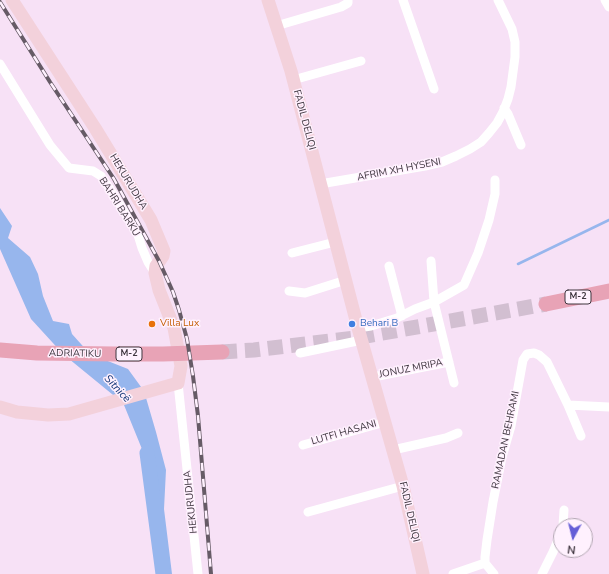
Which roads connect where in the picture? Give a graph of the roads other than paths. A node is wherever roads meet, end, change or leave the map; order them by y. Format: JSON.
{"nodes":[{"id":1,"x":12,"y":0,"type":"edge"},
{"id":2,"x":268,"y":0,"type":"edge"},
{"id":3,"x":348,"y":0,"type":"edge"},
{"id":4,"x":403,"y":0,"type":"edge"},
{"id":5,"x":498,"y":0,"type":"edge"},
{"id":6,"x":605,"y":0,"type":"edge"},
{"id":7,"x":609,"y":7,"type":"edge"},
{"id":8,"x":276,"y":26,"type":"junction"},
{"id":9,"x":361,"y":61,"type":"dead end"},
{"id":10,"x":0,"y":64,"type":"edge"},
{"id":11,"x":293,"y":80,"type":"junction"},
{"id":12,"x":434,"y":89,"type":"dead end"},
{"id":13,"x":504,"y":108,"type":"junction"},
{"id":14,"x":521,"y":145,"type":"dead end"},
{"id":15,"x":495,"y":180,"type":"dead end"},
{"id":16,"x":320,"y":184,"type":"junction"},
{"id":17,"x":335,"y":242,"type":"junction"},
{"id":18,"x":292,"y":253,"type":"dead end"},
{"id":19,"x":431,"y":261,"type":"dead end"},
{"id":20,"x":389,"y":266,"type":"dead end"},
{"id":21,"x":155,"y":272,"type":"junction"},
{"id":22,"x":346,"y":280,"type":"junction"},
{"id":23,"x":289,"y":291,"type":"dead end"},
{"id":24,"x":609,"y":291,"type":"edge"},
{"id":25,"x":434,"y":302,"type":"junction"},
{"id":26,"x":546,"y":304,"type":"tunnel mouth"},
{"id":27,"x":402,"y":316,"type":"junction"},
{"id":28,"x":360,"y":334,"type":"junction"},
{"id":29,"x":0,"y":350,"type":"edge"},
{"id":30,"x":222,"y":352,"type":"tunnel mouth"},
{"id":31,"x":300,"y":353,"type":"dead end"},
{"id":32,"x":449,"y":362,"type":"junction"},
{"id":33,"x":372,"y":377,"type":"junction"},
{"id":34,"x":178,"y":383,"type":"junction"},
{"id":35,"x":454,"y":383,"type":"dead end"},
{"id":36,"x":568,"y":405,"type":"junction"},
{"id":37,"x":0,"y":407,"type":"edge"},
{"id":38,"x":609,"y":407,"type":"edge"},
{"id":39,"x":385,"y":422,"type":"junction"},
{"id":40,"x":458,"y":434,"type":"dead end"},
{"id":41,"x":581,"y":436,"type":"dead end"},
{"id":42,"x":303,"y":445,"type":"dead end"},
{"id":43,"x":393,"y":450,"type":"junction"},
{"id":44,"x":403,"y":486,"type":"junction"},
{"id":45,"x":564,"y":510,"type":"dead end"},
{"id":46,"x":308,"y":512,"type":"dead end"},
{"id":47,"x":564,"y":518,"type":"edge"},
{"id":48,"x":553,"y":552,"type":"edge"},
{"id":49,"x":486,"y":563,"type":"junction"},
{"id":50,"x":198,"y":574,"type":"edge"},
{"id":51,"x":424,"y":574,"type":"edge"},
{"id":52,"x":453,"y":574,"type":"edge"},
{"id":53,"x":494,"y":574,"type":"edge"},
{"id":54,"x":542,"y":574,"type":"edge"}],
"edges":[{"from":1,"to":21,"type":"main road","name":"HEKURUDHA"},
{"from":2,"to":8,"type":"main road","name":"FADIL DELIQI"},
{"from":3,"to":8,"type":"street"},
{"from":4,"to":12,"type":"street"},
{"from":5,"to":13,"type":"street","name":"AFRIM XH HYSENI"},
{"from":6,"to":7,"type":"street"},
{"from":8,"to":11,"type":"main road","name":"FADIL DELIQI"},
{"from":9,"to":11,"type":"street"},
{"from":10,"to":21,"type":"street","name":"BAHRI BARKU"},
{"from":11,"to":16,"type":"main road","name":"FADIL DELIQI"},
{"from":13,"to":14,"type":"street"},
{"from":13,"to":16,"type":"street","name":"AFRIM XH HYSENI"},
{"from":15,"to":25,"type":"street"},
{"from":16,"to":17,"type":"main road","name":"FADIL DELIQI"},
{"from":17,"to":18,"type":"street"},
{"from":17,"to":22,"type":"main road","name":"FADIL DELIQI"},
{"from":19,"to":25,"type":"street","name":"JONUZ MRIPA"},
{"from":20,"to":27,"type":"street"},
{"from":21,"to":34,"type":"main road","name":"HEKURUDHA"},
{"from":22,"to":23,"type":"street"},
{"from":22,"to":28,"type":"main road","name":"FADIL DELIQI"},
{"from":24,"to":26,"type":"main road","number":"M-2"},
{"from":25,"to":27,"type":"street"},
{"from":25,"to":32,"type":"street","name":"JONUZ MRIPA"},
{"from":27,"to":28,"type":"street"},
{"from":28,"to":31,"type":"street"},
{"from":28,"to":33,"type":"main road","name":"FADIL DELIQI"},
{"from":29,"to":30,"type":"main road","name":"ADRIATIKU","number":"M-2"},
{"from":32,"to":33,"type":"street","name":"JONUZ MRIPA"},
{"from":32,"to":35,"type":"street","name":"JONUZ MRIPA"},
{"from":33,"to":39,"type":"main road","name":"FADIL DELIQI"},
{"from":34,"to":37,"type":"main road"},
{"from":34,"to":50,"type":"street","name":"HEKURUDHA"},
{"from":36,"to":38,"type":"street"},
{"from":36,"to":41,"type":"street","name":"RAMADAN BEHRAMI"},
{"from":36,"to":49,"type":"street","name":"RAMADAN BEHRAMI"},
{"from":39,"to":42,"type":"street","name":"LUTFI HASANI"},
{"from":39,"to":43,"type":"main road","name":"FADIL DELIQI"},
{"from":40,"to":43,"type":"street"},
{"from":43,"to":44,"type":"main road","name":"FADIL DELIQI"},
{"from":44,"to":46,"type":"street"},
{"from":44,"to":51,"type":"main road","name":"FADIL DELIQI"},
{"from":45,"to":47,"type":"street"},
{"from":48,"to":54,"type":"street"},
{"from":49,"to":52,"type":"street"},
{"from":49,"to":53,"type":"street"}]}
